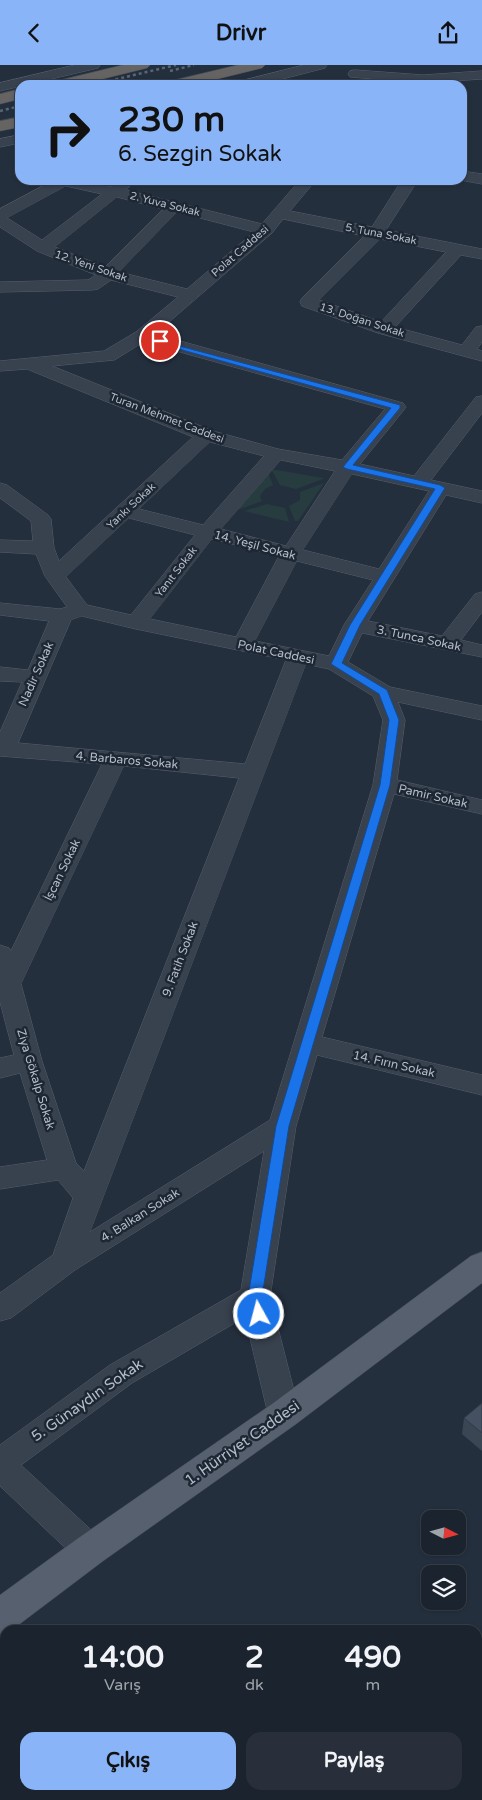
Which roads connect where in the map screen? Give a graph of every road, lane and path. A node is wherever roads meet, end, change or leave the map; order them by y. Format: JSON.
{"nodes":[{"id":1,"x":93,"y":65,"type":"edge"},
{"id":2,"x":142,"y":65,"type":"edge"},
{"id":3,"x":257,"y":65,"type":"edge"},
{"id":4,"x":320,"y":65,"type":"edge"},
{"id":5,"x":481,"y":72,"type":"edge"},
{"id":6,"x":354,"y":75,"type":"edge"},
{"id":7,"x":22,"y":80,"type":"edge"},
{"id":8,"x":80,"y":80,"type":"edge"},
{"id":9,"x":194,"y":80,"type":"edge"},
{"id":10,"x":262,"y":80,"type":"edge"},
{"id":11,"x":407,"y":80,"type":"edge"},
{"id":12,"x":439,"y":80,"type":"edge"},
{"id":13,"x":8,"y":83,"type":"edge"},
{"id":14,"x":0,"y":99,"type":"edge"},
{"id":15,"x":15,"y":122,"type":"edge"},
{"id":16,"x":0,"y":126,"type":"edge"},
{"id":17,"x":15,"y":140,"type":"edge"},
{"id":18,"x":0,"y":143,"type":"edge"},
{"id":19,"x":467,"y":178,"type":"edge"},
{"id":20,"x":482,"y":179,"type":"edge"},
{"id":21,"x":57,"y":185,"type":"edge"},
{"id":22,"x":83,"y":185,"type":"edge"},
{"id":23,"x":123,"y":185,"type":"edge"},
{"id":24,"x":304,"y":185,"type":"edge"},
{"id":25,"x":407,"y":185,"type":"edge"},
{"id":26,"x":115,"y":192,"type":"junction"},
{"id":27,"x":174,"y":206,"type":"junction"},
{"id":28,"x":280,"y":214,"type":"junction"},
{"id":29,"x":0,"y":215,"type":"edge"},
{"id":30,"x":0,"y":220,"type":"edge"},
{"id":31,"x":266,"y":230,"type":"junction"},
{"id":32,"x":376,"y":233,"type":"junction"},
{"id":33,"x":43,"y":249,"type":"junction"},
{"id":34,"x":457,"y":249,"type":"junction"},
{"id":35,"x":482,"y":254,"type":"edge"},
{"id":36,"x":108,"y":274,"type":"junction"},
{"id":37,"x":0,"y":287,"type":"edge"},
{"id":38,"x":190,"y":295,"type":"junction"},
{"id":39,"x":384,"y":329,"type":"junction"},
{"id":40,"x":482,"y":331,"type":"edge"},
{"id":41,"x":142,"y":337,"type":"junction"},
{"id":42,"x":473,"y":354,"type":"edge"},
{"id":43,"x":33,"y":365,"type":"junction"},
{"id":44,"x":0,"y":366,"type":"edge"},
{"id":45,"x":482,"y":401,"type":"edge"},
{"id":46,"x":206,"y":435,"type":"junction"},
{"id":47,"x":276,"y":455,"type":"junction"},
{"id":48,"x":347,"y":467,"type":"junction"},
{"id":49,"x":418,"y":483,"type":"junction"},
{"id":50,"x":440,"y":488,"type":"junction"},
{"id":51,"x":0,"y":489,"type":"edge"},
{"id":52,"x":482,"y":497,"type":"edge"},
{"id":53,"x":125,"y":511,"type":"junction"},
{"id":54,"x":207,"y":533,"type":"junction"},
{"id":55,"x":0,"y":547,"type":"edge"},
{"id":56,"x":44,"y":548,"type":"junction"},
{"id":57,"x":290,"y":555,"type":"junction"},
{"id":58,"x":55,"y":577,"type":"junction"},
{"id":59,"x":385,"y":577,"type":"junction"},
{"id":60,"x":482,"y":598,"type":"edge"},
{"id":61,"x":0,"y":609,"type":"edge"},
{"id":62,"x":71,"y":612,"type":"junction"},
{"id":63,"x":136,"y":623,"type":"junction"},
{"id":64,"x":355,"y":625,"type":"junction"},
{"id":65,"x":448,"y":643,"type":"junction"},
{"id":66,"x":242,"y":645,"type":"junction"},
{"id":67,"x":482,"y":651,"type":"edge"},
{"id":68,"x":298,"y":656,"type":"junction"},
{"id":69,"x":336,"y":664,"type":"junction"},
{"id":70,"x":0,"y":673,"type":"edge"},
{"id":71,"x":34,"y":677,"type":"junction"},
{"id":72,"x":384,"y":692,"type":"junction"},
{"id":73,"x":482,"y":713,"type":"edge"},
{"id":74,"x":2,"y":749,"type":"edge"},
{"id":75,"x":116,"y":758,"type":"junction"},
{"id":76,"x":253,"y":772,"type":"junction"},
{"id":77,"x":385,"y":785,"type":"junction"},
{"id":78,"x":482,"y":807,"type":"edge"},
{"id":79,"x":0,"y":954,"type":"edge"},
{"id":80,"x":9,"y":982,"type":"junction"},
{"id":81,"x":306,"y":1043,"type":"junction"},
{"id":82,"x":28,"y":1061,"type":"junction"},
{"id":83,"x":0,"y":1067,"type":"edge"},
{"id":84,"x":480,"y":1080,"type":"edge"},
{"id":85,"x":282,"y":1126,"type":"junction"},
{"id":86,"x":64,"y":1168,"type":"junction"},
{"id":87,"x":0,"y":1178,"type":"edge"},
{"id":88,"x":88,"y":1196,"type":"junction"},
{"id":89,"x":65,"y":1262,"type":"junction"},
{"id":90,"x":482,"y":1265,"type":"edge"},
{"id":91,"x":255,"y":1297,"type":"junction"},
{"id":92,"x":0,"y":1309,"type":"edge"},
{"id":93,"x":284,"y":1414,"type":"junction"},
{"id":94,"x":0,"y":1464,"type":"edge"},
{"id":95,"x":90,"y":1551,"type":"junction"},
{"id":96,"x":0,"y":1617,"type":"edge"}],
"edges":[{"from":1,"to":7,"type":"street"},
{"from":2,"to":8,"type":"highway"},
{"from":3,"to":9,"type":"highway"},
{"from":4,"to":10,"type":"street"},
{"from":5,"to":12,"type":"street"},
{"from":6,"to":11,"type":"street"},
{"from":13,"to":14,"type":"highway"},
{"from":15,"to":16,"type":"highway"},
{"from":17,"to":18,"type":"street"},
{"from":19,"to":20,"type":"street"},
{"from":21,"to":29,"type":"street"},
{"from":22,"to":26,"type":"street","name":"2. Yuva Sokak"},
{"from":23,"to":26,"type":"street"},
{"from":24,"to":28,"type":"street","name":"Polat Caddesi"},
{"from":25,"to":32,"type":"street"},
{"from":26,"to":27,"type":"street","name":"2. Yuva Sokak"},
{"from":26,"to":33,"type":"street"},
{"from":27,"to":31,"type":"street","name":"2. Yuva Sokak"},
{"from":27,"to":36,"type":"street"},
{"from":28,"to":31,"type":"street","name":"Polat Caddesi"},
{"from":28,"to":32,"type":"street","name":"5. Tuna Sokak"},
{"from":30,"to":33,"type":"street","name":"12. Yeni Sokak"},
{"from":31,"to":38,"type":"street","name":"Polat Caddesi"},
{"from":32,"to":34,"type":"street","name":"5. Tuna Sokak"},
{"from":32,"to":39,"type":"street","name":"13. Doğan Sokak"},
{"from":33,"to":36,"type":"street","name":"12. Yeni Sokak"},
{"from":34,"to":35,"type":"street","name":"5. Tuna Sokak"},
{"from":34,"to":39,"type":"street"},
{"from":36,"to":37,"type":"street"},
{"from":36,"to":38,"type":"street","name":"12. Yeni Sokak"},
{"from":38,"to":41,"type":"street","name":"Polat Caddesi"},
{"from":39,"to":42,"type":"street","name":"13. Doğan Sokak"},
{"from":40,"to":42,"type":"street"},
{"from":41,"to":43,"type":"street","name":"Polat Caddesi"},
{"from":41,"to":48,"type":"street"},
{"from":43,"to":44,"type":"street","name":"Polat Caddesi"},
{"from":43,"to":46,"type":"street","name":"Turan Mehmet Caddesi"},
{"from":45,"to":49,"type":"street"},
{"from":46,"to":47,"type":"street","name":"Turan Mehmet Caddesi"},
{"from":46,"to":53,"type":"street","name":"Yankı Sokak"},
{"from":47,"to":48,"type":"street","name":"Turan Mehmet Caddesi"},
{"from":47,"to":54,"type":"street","name":"Yanıt Sokak"},
{"from":48,"to":49,"type":"street","name":"Turan Mehmet Caddesi"},
{"from":48,"to":57,"type":"street"},
{"from":49,"to":50,"type":"street","name":"Turan Mehmet Caddesi"},
{"from":50,"to":52,"type":"street","name":"Turan Mehmet Caddesi"},
{"from":50,"to":59,"type":"street"},
{"from":51,"to":56,"type":"street"},
{"from":53,"to":54,"type":"street","name":"14. Yeşil Sokak"},
{"from":53,"to":58,"type":"street","name":"Yankı Sokak"},
{"from":54,"to":57,"type":"street","name":"14. Yeşil Sokak"},
{"from":54,"to":63,"type":"street","name":"Yanıt Sokak"},
{"from":55,"to":56,"type":"street"},
{"from":56,"to":58,"type":"street"},
{"from":57,"to":59,"type":"street","name":"14. Yeşil Sokak"},
{"from":57,"to":66,"type":"street"},
{"from":58,"to":62,"type":"street"},
{"from":59,"to":64,"type":"street"},
{"from":60,"to":65,"type":"street"},
{"from":61,"to":62,"type":"street","name":"Polat Caddesi"},
{"from":62,"to":63,"type":"street","name":"Polat Caddesi"},
{"from":62,"to":71,"type":"street","name":"Nadir Sokak"},
{"from":63,"to":66,"type":"street","name":"Polat Caddesi"},
{"from":64,"to":65,"type":"street","name":"3. Tunca Sokak"},
{"from":64,"to":69,"type":"street"},
{"from":65,"to":67,"type":"street","name":"3. Tunca Sokak"},
{"from":66,"to":68,"type":"street","name":"Polat Caddesi"},
{"from":68,"to":69,"type":"street","name":"Polat Caddesi"},
{"from":68,"to":76,"type":"street","name":"9. Fatih Sokak"},
{"from":69,"to":72,"type":"street","name":"Polat Caddesi"},
{"from":70,"to":71,"type":"street"},
{"from":71,"to":74,"type":"street","name":"Nadir Sokak"},
{"from":72,"to":73,"type":"street","name":"Polat Caddesi"},
{"from":72,"to":77,"type":"street"},
{"from":74,"to":75,"type":"street","name":"4. Barbaros Sokak"},
{"from":75,"to":76,"type":"street","name":"4. Barbaros Sokak"},
{"from":75,"to":80,"type":"street","name":"İşcan Sokak"},
{"from":76,"to":88,"type":"street","name":"9. Fatih Sokak"},
{"from":77,"to":78,"type":"street","name":"Pamir Sokak"},
{"from":77,"to":81,"type":"street"},
{"from":79,"to":80,"type":"street","name":"Ziya Gökalp Sokak"},
{"from":80,"to":82,"type":"street","name":"Ziya Gökalp Sokak"},
{"from":81,"to":84,"type":"street","name":"14. Fırın Sokak"},
{"from":81,"to":85,"type":"street"},
{"from":82,"to":83,"type":"street"},
{"from":82,"to":86,"type":"street","name":"Ziya Gökalp Sokak"},
{"from":85,"to":89,"type":"street","name":"4. Balkan Sokak"},
{"from":85,"to":91,"type":"street"},
{"from":86,"to":87,"type":"street"},
{"from":86,"to":88,"type":"street","name":"Ziya Gökalp Sokak"},
{"from":88,"to":89,"type":"street","name":"9. Fatih Sokak"},
{"from":89,"to":92,"type":"street","name":"4. Balkan Sokak"},
{"from":90,"to":93,"type":"main road","name":"1. Hürriyet Caddesi"},
{"from":91,"to":93,"type":"street"},
{"from":91,"to":94,"type":"street","name":"5. Günaydın Sokak"},
{"from":93,"to":95,"type":"main road","name":"1. Hürriyet Caddesi"},
{"from":94,"to":95,"type":"street"},
{"from":95,"to":96,"type":"main road","name":"1. Hürriyet Caddesi"}]}
